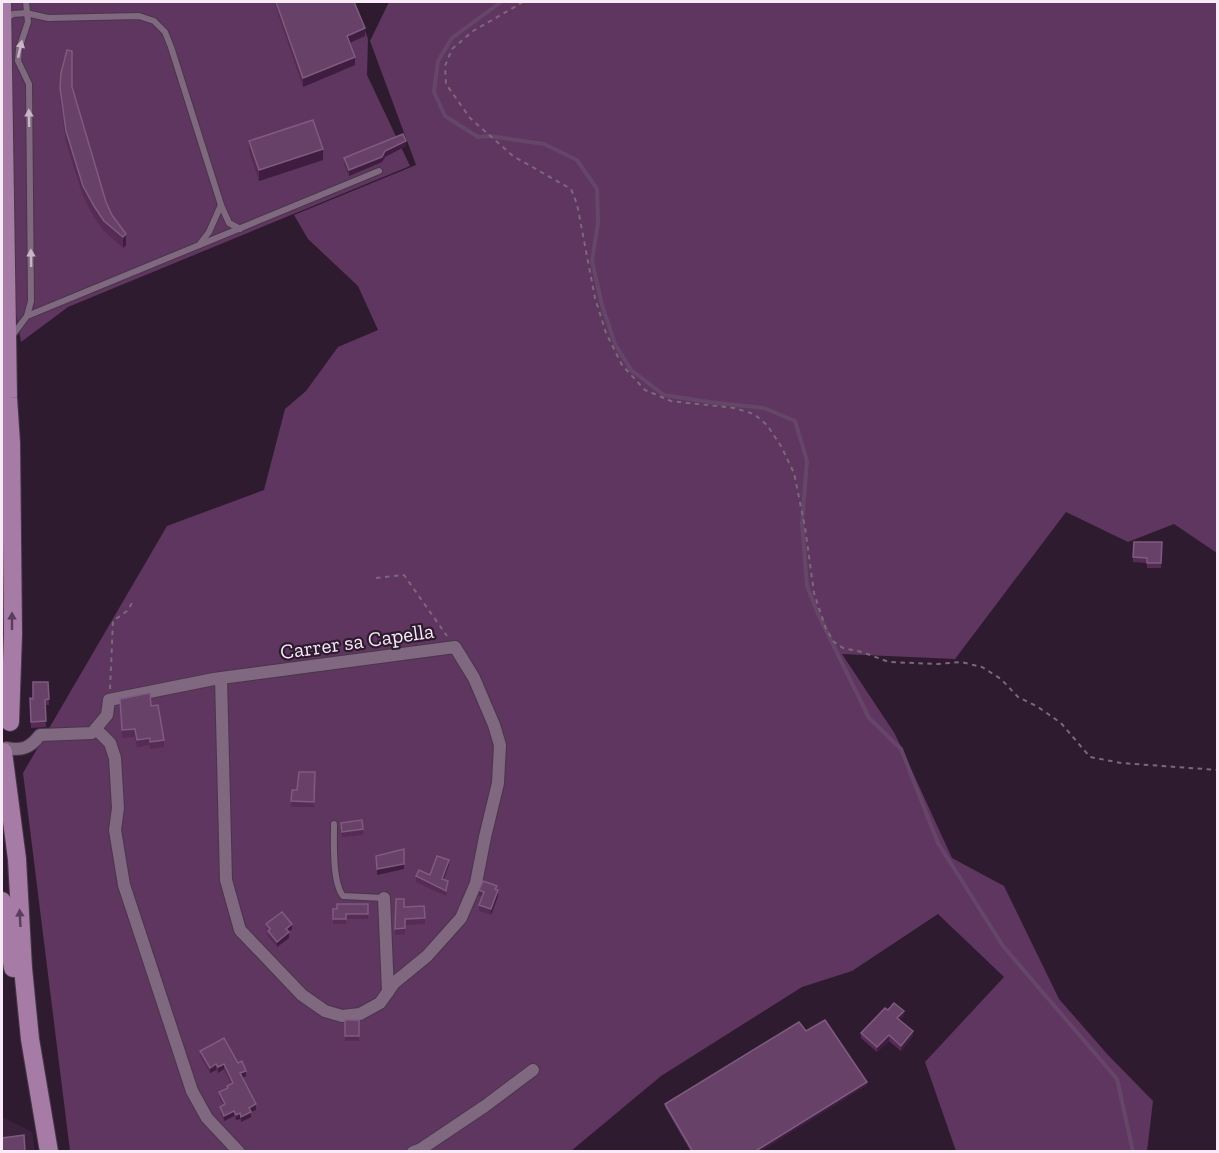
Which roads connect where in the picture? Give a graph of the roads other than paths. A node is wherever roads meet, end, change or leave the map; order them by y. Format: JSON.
{"nodes":[{"id":1,"x":2,"y":2,"type":"edge"},
{"id":2,"x":25,"y":3,"type":"edge"},
{"id":3,"x":26,"y":13,"type":"junction"},
{"id":4,"x":2,"y":21,"type":"edge"},
{"id":5,"x":380,"y":171,"type":"dead end"},
{"id":6,"x":220,"y":205,"type":"junction"},
{"id":7,"x":240,"y":229,"type":"junction"},
{"id":8,"x":199,"y":245,"type":"junction"},
{"id":9,"x":27,"y":316,"type":"junction"},
{"id":10,"x":7,"y":342,"type":"junction"},
{"id":11,"x":5,"y":398,"type":"edge"},
{"id":12,"x":3,"y":432,"type":"edge"},
{"id":13,"x":2,"y":558,"type":"edge"},
{"id":14,"x":222,"y":678,"type":"junction"},
{"id":15,"x":6,"y":715,"type":"edge"},
{"id":16,"x":96,"y":729,"type":"junction"},
{"id":17,"x":4,"y":751,"type":"edge"},
{"id":18,"x":334,"y":824,"type":"dead end"},
{"id":19,"x":384,"y":898,"type":"joint"},
{"id":20,"x":2,"y":901,"type":"edge"},
{"id":21,"x":388,"y":992,"type":"junction"},
{"id":22,"x":30,"y":1039,"type":"junction"},
{"id":23,"x":533,"y":1070,"type":"dead end"},
{"id":24,"x":49,"y":1152,"type":"edge"},
{"id":25,"x":239,"y":1152,"type":"edge"},
{"id":26,"x":413,"y":1152,"type":"edge"}],
"edges":[{"from":1,"to":4,"type":"main road"},
{"from":2,"to":3,"type":"lane"},
{"from":3,"to":4,"type":"lane"},
{"from":3,"to":6,"type":"lane"},
{"from":9,"to":3,"type":"lane","one_way":true},
{"from":4,"to":10,"type":"main road"},
{"from":5,"to":7,"type":"lane"},
{"from":6,"to":7,"type":"lane"},
{"from":6,"to":8,"type":"lane"},
{"from":7,"to":8,"type":"lane"},
{"from":8,"to":9,"type":"lane"},
{"from":9,"to":10,"type":"lane"},
{"from":10,"to":11,"type":"main road"},
{"from":11,"to":12,"type":"main road"},
{"from":15,"to":11,"type":"main road","one_way":true},
{"from":12,"to":13,"type":"main road"},
{"from":14,"to":16,"type":"street","name":"Carrer sa Capella"},
{"from":14,"to":21,"type":"street","name":"Carrer sa Capella"},
{"from":14,"to":21,"type":"street","name":"Carrer sa Capella"},
{"from":15,"to":17,"type":"main road"},
{"from":16,"to":17,"type":"street"},
{"from":16,"to":25,"type":"street"},
{"from":22,"to":17,"type":"main road","one_way":true},
{"from":18,"to":19,"type":"lane"},
{"from":19,"to":21,"type":"street"},
{"from":20,"to":22,"type":"main road"},
{"from":22,"to":24,"type":"main road"},
{"from":23,"to":26,"type":"street"}]}
